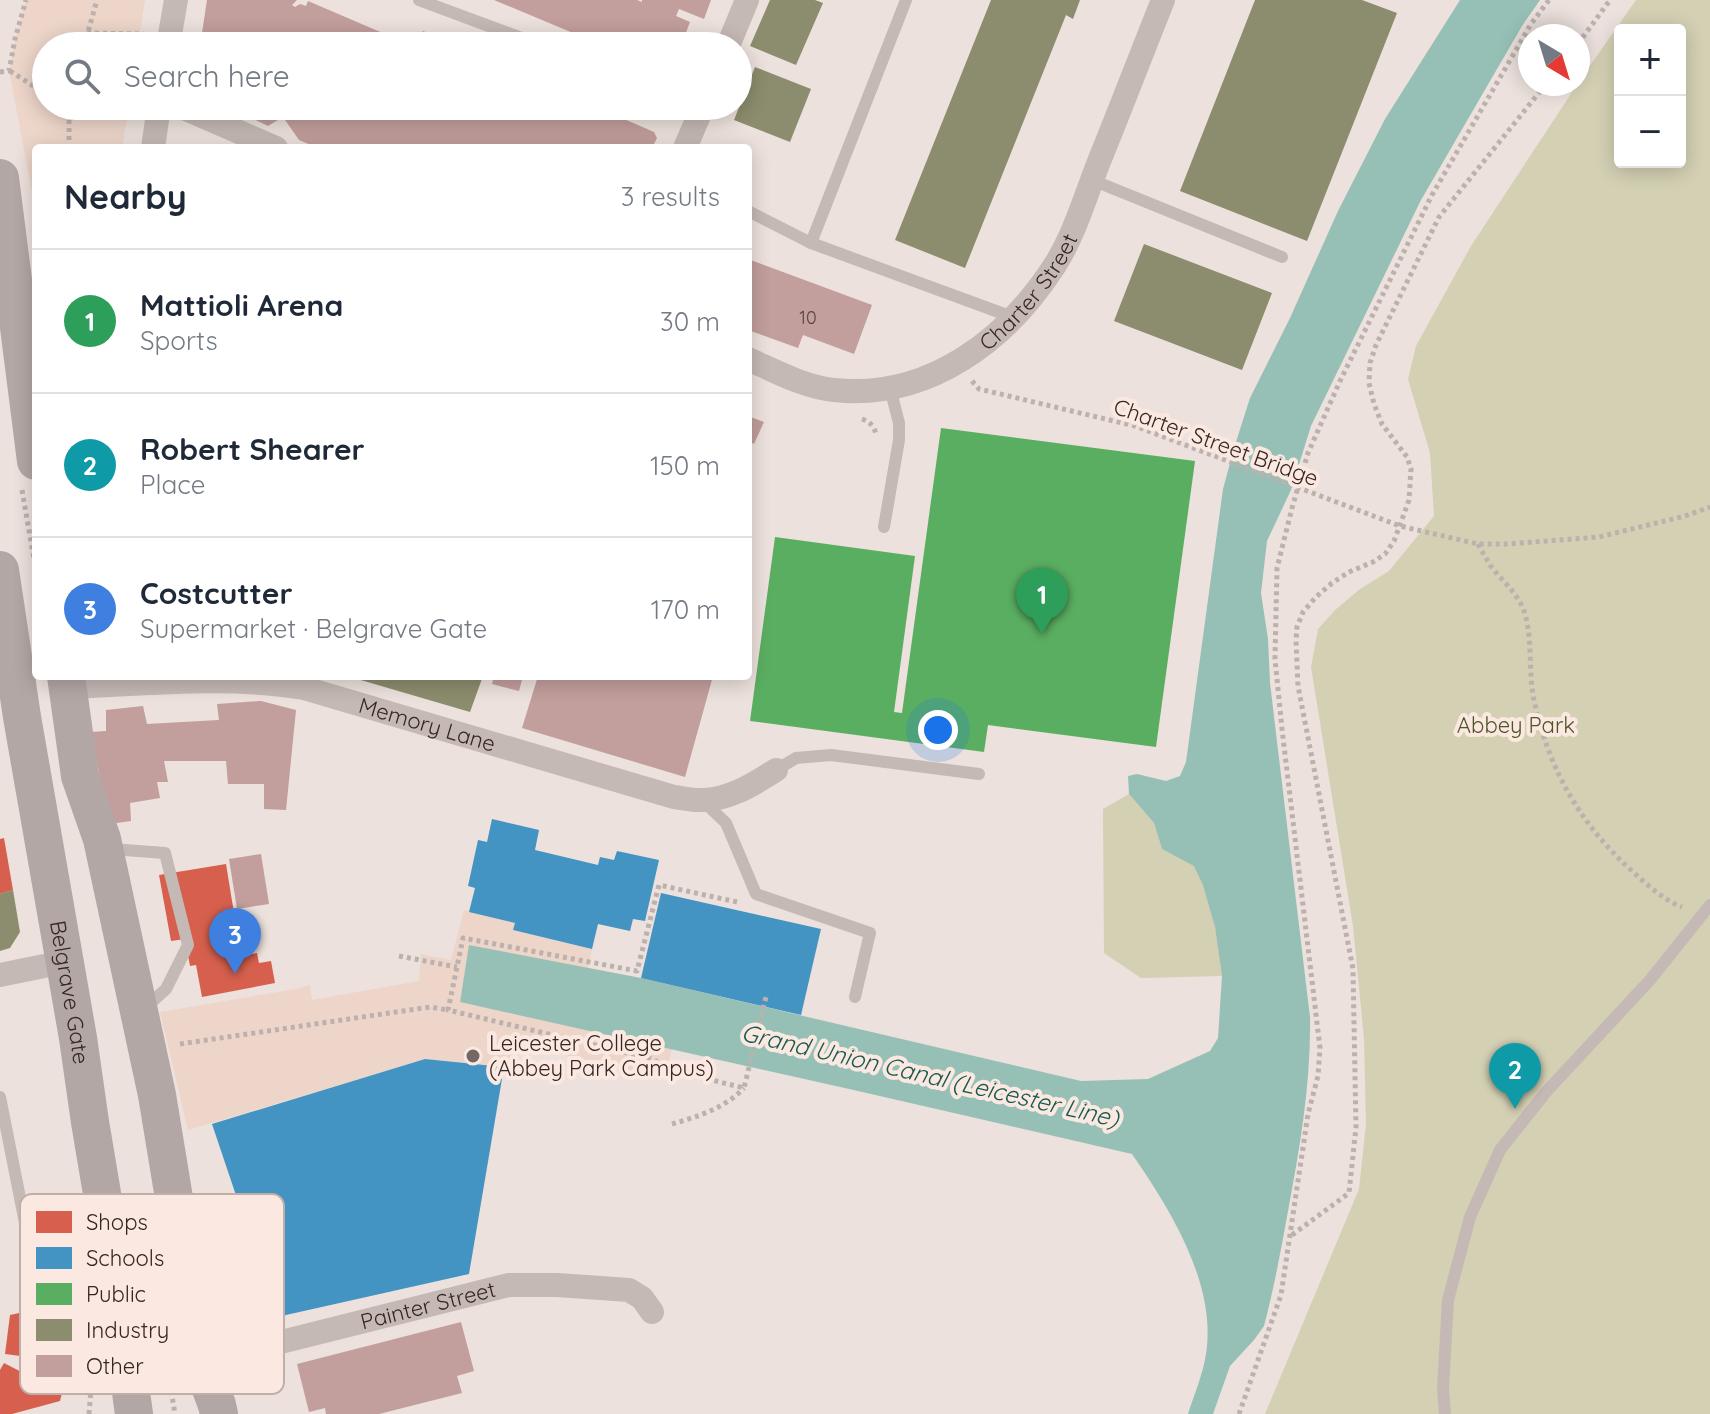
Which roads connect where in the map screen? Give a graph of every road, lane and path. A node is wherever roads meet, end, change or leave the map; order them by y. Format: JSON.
{"nodes":[{"id":1,"x":26,"y":0,"type":"edge"},
{"id":2,"x":97,"y":0,"type":"edge"},
{"id":3,"x":176,"y":0,"type":"edge"},
{"id":4,"x":419,"y":0,"type":"edge"},
{"id":5,"x":747,"y":0,"type":"edge"},
{"id":6,"x":906,"y":0,"type":"edge"},
{"id":7,"x":1163,"y":0,"type":"edge"},
{"id":8,"x":1549,"y":0,"type":"edge"},
{"id":9,"x":1610,"y":0,"type":"edge"},
{"id":10,"x":1590,"y":28,"type":"edge"},
{"id":11,"x":87,"y":32,"type":"edge"},
{"id":12,"x":170,"y":32,"type":"edge"},
{"id":13,"x":505,"y":32,"type":"edge"},
{"id":14,"x":734,"y":32,"type":"edge"},
{"id":15,"x":9,"y":71,"type":"junction"},
{"id":16,"x":0,"y":72,"type":"edge"},
{"id":17,"x":32,"y":85,"type":"edge"},
{"id":18,"x":1536,"y":96,"type":"edge"},
{"id":19,"x":69,"y":120,"type":"edge"},
{"id":20,"x":157,"y":120,"type":"edge"},
{"id":21,"x":211,"y":120,"type":"edge"},
{"id":22,"x":697,"y":120,"type":"edge"},
{"id":23,"x":70,"y":144,"type":"edge"},
{"id":24,"x":154,"y":144,"type":"edge"},
{"id":25,"x":267,"y":144,"type":"edge"},
{"id":26,"x":687,"y":144,"type":"edge"},
{"id":27,"x":0,"y":178,"type":"edge"},
{"id":28,"x":1092,"y":180,"type":"junction"},
{"id":29,"x":752,"y":213,"type":"edge"},
{"id":30,"x":811,"y":243,"type":"junction"},
{"id":31,"x":1282,"y":257,"type":"dead end"},
{"id":32,"x":25,"y":292,"type":"edge"},
{"id":33,"x":1015,"y":318,"type":"junction"},
{"id":34,"x":752,"y":361,"type":"edge"},
{"id":35,"x":955,"y":363,"type":"junction"},
{"id":36,"x":890,"y":388,"type":"junction"},
{"id":37,"x":32,"y":400,"type":"edge"},
{"id":38,"x":1710,"y":507,"type":"edge"},
{"id":39,"x":1400,"y":526,"type":"junction"},
{"id":40,"x":884,"y":527,"type":"dead end"},
{"id":41,"x":1478,"y":544,"type":"junction"},
{"id":42,"x":0,"y":570,"type":"edge"},
{"id":43,"x":66,"y":682,"type":"edge"},
{"id":44,"x":11,"y":721,"type":"edge"},
{"id":45,"x":776,"y":770,"type":"joint"},
{"id":46,"x":979,"y":774,"type":"dead end"},
{"id":47,"x":702,"y":801,"type":"junction"},
{"id":48,"x":104,"y":849,"type":"junction"},
{"id":49,"x":756,"y":894,"type":"junction"},
{"id":50,"x":1706,"y":910,"type":"edge"},
{"id":51,"x":399,"y":956,"type":"dead end"},
{"id":52,"x":64,"y":962,"type":"junction"},
{"id":53,"x":457,"y":967,"type":"junction"},
{"id":54,"x":0,"y":975,"type":"edge"},
{"id":55,"x":766,"y":997,"type":"dead end"},
{"id":56,"x":855,"y":997,"type":"dead end"},
{"id":57,"x":448,"y":1010,"type":"junction"},
{"id":58,"x":139,"y":1014,"type":"junction"},
{"id":59,"x":173,"y":1045,"type":"dead end"},
{"id":60,"x":744,"y":1088,"type":"junction"},
{"id":61,"x":0,"y":1097,"type":"edge"},
{"id":62,"x":672,"y":1124,"type":"dead end"},
{"id":63,"x":102,"y":1194,"type":"edge"},
{"id":64,"x":173,"y":1194,"type":"edge"},
{"id":65,"x":20,"y":1198,"type":"edge"},
{"id":66,"x":1291,"y":1235,"type":"junction"},
{"id":67,"x":652,"y":1312,"type":"dead end"},
{"id":68,"x":284,"y":1341,"type":"edge"},
{"id":69,"x":131,"y":1394,"type":"edge"},
{"id":70,"x":212,"y":1394,"type":"edge"},
{"id":71,"x":134,"y":1414,"type":"edge"},
{"id":72,"x":219,"y":1414,"type":"edge"},
{"id":73,"x":1239,"y":1414,"type":"edge"},
{"id":74,"x":1445,"y":1414,"type":"edge"}],
"edges":[{"from":1,"to":15,"type":"path"},
{"from":2,"to":11,"type":"path"},
{"from":3,"to":12,"type":"street"},
{"from":4,"to":13,"type":"lane"},
{"from":5,"to":14,"type":"street"},
{"from":6,"to":30,"type":"lane"},
{"from":7,"to":28,"type":"street","name":"Charter Street"},
{"from":8,"to":66,"type":"path"},
{"from":9,"to":10,"type":"path"},
{"from":15,"to":16,"type":"path"},
{"from":15,"to":17,"type":"path"},
{"from":18,"to":39,"type":"path"},
{"from":19,"to":23,"type":"path"},
{"from":20,"to":24,"type":"street"},
{"from":21,"to":25,"type":"street"},
{"from":22,"to":26,"type":"street"},
{"from":27,"to":32,"type":"main road"},
{"from":28,"to":31,"type":"lane"},
{"from":28,"to":33,"type":"street","name":"Charter Street"},
{"from":29,"to":30,"type":"lane"},
{"from":30,"to":33,"type":"lane"},
{"from":32,"to":37,"type":"main road"},
{"from":33,"to":35,"type":"street","name":"Charter Street"},
{"from":34,"to":36,"type":"street","name":"Charter Street"},
{"from":35,"to":36,"type":"street","name":"Charter Street"},
{"from":35,"to":39,"type":"path","name":"Charter Street Bridge"},
{"from":36,"to":40,"type":"lane"},
{"from":38,"to":41,"type":"path","name":"Charter Street Bridge"},
{"from":39,"to":41,"type":"path","name":"Charter Street Bridge"},
{"from":39,"to":66,"type":"path"},
{"from":41,"to":50,"type":"path"},
{"from":42,"to":44,"type":"main road","name":"Belgrave Gate"},
{"from":43,"to":47,"type":"street","name":"Memory Lane"},
{"from":43,"to":48,"type":"main road"},
{"from":44,"to":52,"type":"main road","name":"Belgrave Gate"},
{"from":45,"to":46,"type":"lane"},
{"from":45,"to":47,"type":"street","name":"Memory Lane"},
{"from":47,"to":49,"type":"lane"},
{"from":48,"to":58,"type":"main road"},
{"from":48,"to":58,"type":"lane"},
{"from":49,"to":53,"type":"path"},
{"from":49,"to":56,"type":"lane"},
{"from":50,"to":74,"type":"lane"},
{"from":51,"to":53,"type":"path"},
{"from":52,"to":54,"type":"street"},
{"from":52,"to":63,"type":"main road","name":"Belgrave Gate"},
{"from":53,"to":57,"type":"path"},
{"from":55,"to":60,"type":"path"},
{"from":57,"to":59,"type":"path"},
{"from":57,"to":60,"type":"path"},
{"from":58,"to":64,"type":"main road"},
{"from":60,"to":62,"type":"path"},
{"from":61,"to":65,"type":"lane"},
{"from":66,"to":73,"type":"path"},
{"from":67,"to":68,"type":"street","name":"Painter Street"},
{"from":69,"to":71,"type":"main road","name":"Belgrave Gate"},
{"from":70,"to":72,"type":"main road"}]}
